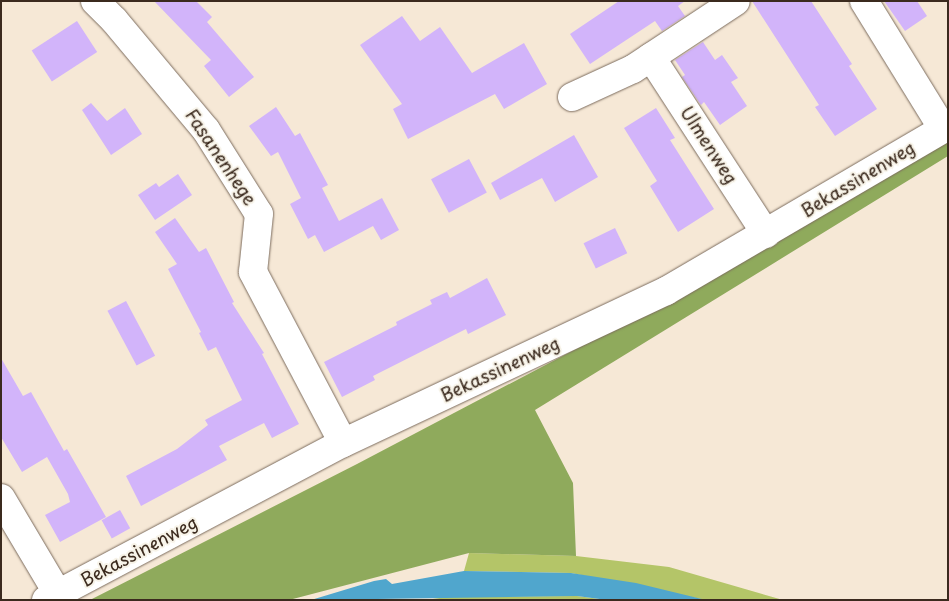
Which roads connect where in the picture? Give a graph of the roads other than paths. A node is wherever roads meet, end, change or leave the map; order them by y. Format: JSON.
{"nodes":[{"id":1,"x":95,"y":1,"type":"edge"},
{"id":2,"x":736,"y":1,"type":"edge"},
{"id":3,"x":864,"y":1,"type":"edge"},
{"id":4,"x":651,"y":57,"type":"junction"},
{"id":5,"x":572,"y":98,"type":"dead end"},
{"id":6,"x":946,"y":127,"type":"edge"},
{"id":7,"x":766,"y":234,"type":"junction"},
{"id":8,"x":344,"y":443,"type":"junction"},
{"id":9,"x":1,"y":498,"type":"edge"},
{"id":10,"x":52,"y":597,"type":"edge"}],
"edges":[{"from":1,"to":8,"type":"street","name":"Fasanenhege"},
{"from":2,"to":4,"type":"street"},
{"from":3,"to":6,"type":"street"},
{"from":4,"to":5,"type":"street"},
{"from":4,"to":7,"type":"street","name":"Ulmenweg"},
{"from":6,"to":7,"type":"street","name":"Bekassinenweg"},
{"from":7,"to":8,"type":"street","name":"Bekassinenweg"},
{"from":8,"to":10,"type":"street","name":"Bekassinenweg"},
{"from":9,"to":10,"type":"street"}]}
